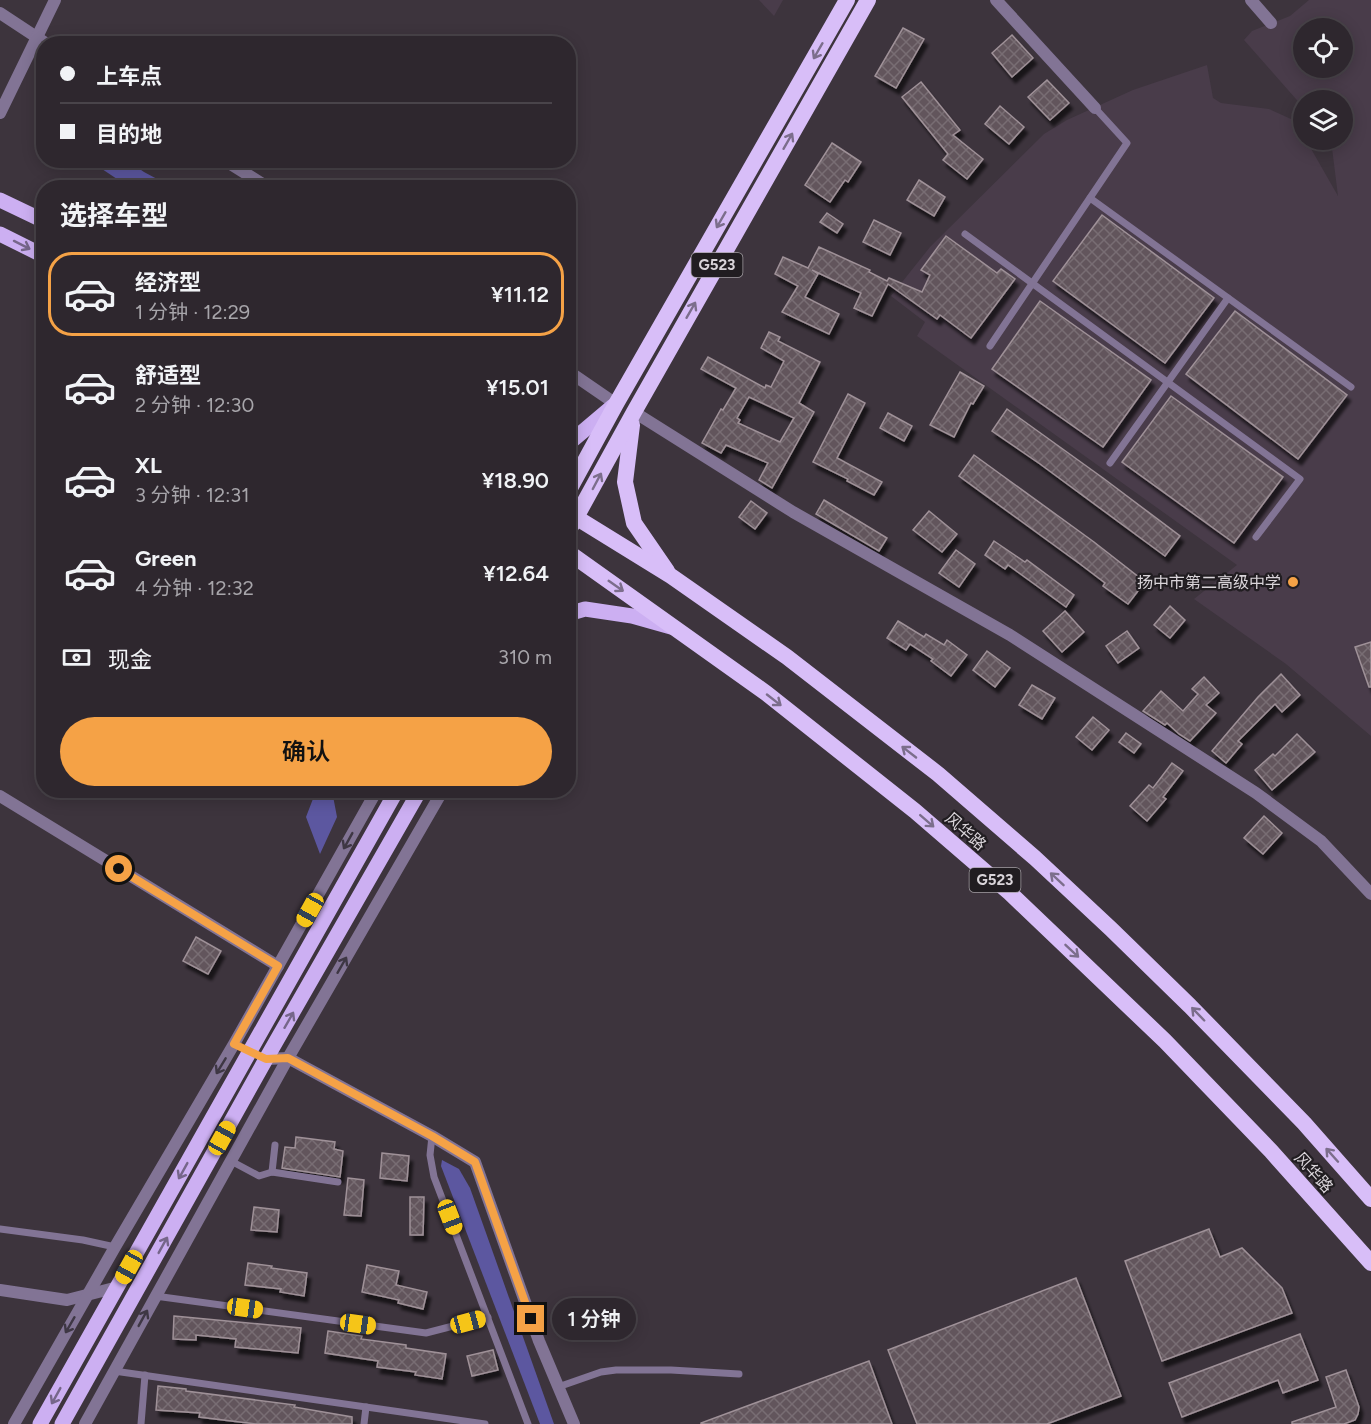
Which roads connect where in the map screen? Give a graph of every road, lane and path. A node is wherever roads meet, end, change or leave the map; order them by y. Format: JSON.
{"nodes":[{"id":1,"x":55,"y":0,"type":"edge"},
{"id":2,"x":847,"y":0,"type":"edge"},
{"id":3,"x":868,"y":0,"type":"edge"},
{"id":4,"x":996,"y":0,"type":"edge"},
{"id":5,"x":1251,"y":0,"type":"edge"},
{"id":6,"x":0,"y":13,"type":"edge"},
{"id":7,"x":1271,"y":23,"type":"dead end"},
{"id":8,"x":36,"y":36,"type":"edge"},
{"id":9,"x":43,"y":36,"type":"edge"},
{"id":10,"x":36,"y":50,"type":"edge"},
{"id":11,"x":1095,"y":108,"type":"joint"},
{"id":12,"x":0,"y":113,"type":"edge"},
{"id":13,"x":237,"y":168,"type":"edge"},
{"id":14,"x":256,"y":180,"type":"edge"},
{"id":15,"x":1090,"y":198,"type":"junction"},
{"id":16,"x":0,"y":200,"type":"edge"},
{"id":17,"x":36,"y":217,"type":"edge"},
{"id":18,"x":0,"y":234,"type":"edge"},
{"id":19,"x":965,"y":234,"type":"dead end"},
{"id":20,"x":36,"y":252,"type":"edge"},
{"id":21,"x":1032,"y":283,"type":"junction"},
{"id":22,"x":1228,"y":298,"type":"junction"},
{"id":23,"x":990,"y":346,"type":"dead end"},
{"id":24,"x":576,"y":376,"type":"edge"},
{"id":25,"x":1168,"y":382,"type":"junction"},
{"id":26,"x":1351,"y":387,"type":"dead end"},
{"id":27,"x":616,"y":404,"type":"junction"},
{"id":28,"x":634,"y":412,"type":"junction"},
{"id":29,"x":576,"y":437,"type":"edge"},
{"id":30,"x":1110,"y":463,"type":"dead end"},
{"id":31,"x":576,"y":477,"type":"edge"},
{"id":32,"x":576,"y":512,"type":"edge"},
{"id":33,"x":576,"y":524,"type":"edge"},
{"id":34,"x":1256,"y":537,"type":"dead end"},
{"id":35,"x":576,"y":558,"type":"edge"},
{"id":36,"x":671,"y":576,"type":"junction"},
{"id":37,"x":576,"y":612,"type":"edge"},
{"id":38,"x":677,"y":629,"type":"junction"},
{"id":39,"x":0,"y":796,"type":"edge"},
{"id":40,"x":372,"y":798,"type":"edge"},
{"id":41,"x":393,"y":798,"type":"edge"},
{"id":42,"x":415,"y":798,"type":"edge"},
{"id":43,"x":438,"y":798,"type":"edge"},
{"id":44,"x":1371,"y":894,"type":"edge"},
{"id":45,"x":278,"y":966,"type":"junction"},
{"id":46,"x":234,"y":1044,"type":"junction"},
{"id":47,"x":251,"y":1051,"type":"junction"},
{"id":48,"x":288,"y":1058,"type":"junction"},
{"id":49,"x":266,"y":1059,"type":"junction"},
{"id":50,"x":432,"y":1136,"type":"junction"},
{"id":51,"x":275,"y":1145,"type":"dead end"},
{"id":52,"x":231,"y":1161,"type":"junction"},
{"id":53,"x":272,"y":1172,"type":"junction"},
{"id":54,"x":338,"y":1182,"type":"dead end"},
{"id":55,"x":1371,"y":1199,"type":"edge"},
{"id":56,"x":0,"y":1229,"type":"edge"},
{"id":57,"x":115,"y":1247,"type":"junction"},
{"id":58,"x":1371,"y":1263,"type":"edge"},
{"id":59,"x":118,"y":1287,"type":"junction"},
{"id":60,"x":0,"y":1290,"type":"edge"},
{"id":61,"x":88,"y":1294,"type":"junction"},
{"id":62,"x":155,"y":1296,"type":"junction"},
{"id":63,"x":488,"y":1317,"type":"junction"},
{"id":64,"x":114,"y":1371,"type":"junction"},
{"id":65,"x":739,"y":1374,"type":"dead end"},
{"id":66,"x":145,"y":1375,"type":"junction"},
{"id":67,"x":558,"y":1387,"type":"junction"},
{"id":68,"x":366,"y":1407,"type":"junction"},
{"id":69,"x":14,"y":1424,"type":"edge"},
{"id":70,"x":40,"y":1424,"type":"edge"},
{"id":71,"x":62,"y":1424,"type":"edge"},
{"id":72,"x":87,"y":1424,"type":"edge"},
{"id":73,"x":141,"y":1424,"type":"edge"},
{"id":74,"x":364,"y":1424,"type":"edge"},
{"id":75,"x":485,"y":1424,"type":"edge"},
{"id":76,"x":528,"y":1424,"type":"edge"},
{"id":77,"x":574,"y":1424,"type":"edge"}],
"edges":[{"from":1,"to":9,"type":"street"},
{"from":2,"to":27,"type":"highway","number":"G523","one_way":true},
{"from":28,"to":3,"type":"highway","number":"G523","one_way":true},
{"from":4,"to":11,"type":"street"},
{"from":5,"to":7,"type":"street"},
{"from":6,"to":8,"type":"street"},
{"from":10,"to":12,"type":"street"},
{"from":11,"to":15,"type":"lane"},
{"from":13,"to":14,"type":"street"},
{"from":15,"to":21,"type":"lane"},
{"from":15,"to":22,"type":"lane"},
{"from":16,"to":17,"type":"main road"},
{"from":18,"to":20,"type":"main road","one_way":true},
{"from":19,"to":21,"type":"lane"},
{"from":21,"to":23,"type":"lane"},
{"from":21,"to":25,"type":"lane"},
{"from":22,"to":25,"type":"lane"},
{"from":22,"to":26,"type":"lane"},
{"from":24,"to":27,"type":"street"},
{"from":25,"to":30,"type":"lane"},
{"from":25,"to":34,"type":"lane"},
{"from":27,"to":29,"type":"main road"},
{"from":27,"to":31,"type":"highway","number":"G523"},
{"from":32,"to":28,"type":"highway","number":"G523","one_way":true},
{"from":28,"to":36,"type":"highway"},
{"from":28,"to":44,"type":"street"},
{"from":33,"to":36,"type":"highway","name":"风华路","number":"G523"},
{"from":35,"to":38,"type":"highway","name":"风华路","number":"G523","one_way":true},
{"from":55,"to":36,"type":"highway","name":"风华路","number":"G523","one_way":true},
{"from":37,"to":38,"type":"main road"},
{"from":38,"to":58,"type":"highway","name":"风华路","number":"G523","one_way":true},
{"from":39,"to":45,"type":"street"},
{"from":40,"to":45,"type":"street","one_way":true},
{"from":41,"to":47,"type":"main road"},
{"from":49,"to":42,"type":"main road","one_way":true},
{"from":48,"to":43,"type":"street","one_way":true},
{"from":45,"to":46,"type":"street"},
{"from":46,"to":47,"type":"street"},
{"from":46,"to":57,"type":"street","one_way":true},
{"from":47,"to":49,"type":"street"},
{"from":47,"to":59,"type":"main road","one_way":true},
{"from":48,"to":49,"type":"street"},
{"from":48,"to":50,"type":"street"},
{"from":48,"to":52,"type":"street"},
{"from":71,"to":49,"type":"main road","one_way":true},
{"from":50,"to":63,"type":"lane"},
{"from":50,"to":67,"type":"street"},
{"from":51,"to":53,"type":"lane"},
{"from":52,"to":53,"type":"lane"},
{"from":52,"to":62,"type":"street"},
{"from":53,"to":54,"type":"lane"},
{"from":56,"to":57,"type":"lane"},
{"from":57,"to":61,"type":"street"},
{"from":59,"to":61,"type":"street"},
{"from":59,"to":70,"type":"main road","one_way":true},
{"from":60,"to":61,"type":"street"},
{"from":61,"to":69,"type":"street","one_way":true},
{"from":62,"to":63,"type":"lane"},
{"from":64,"to":62,"type":"street","one_way":true},
{"from":63,"to":76,"type":"lane"},
{"from":64,"to":66,"type":"lane"},
{"from":64,"to":72,"type":"street"},
{"from":65,"to":67,"type":"lane"},
{"from":66,"to":68,"type":"lane"},
{"from":66,"to":73,"type":"lane"},
{"from":67,"to":77,"type":"street"},
{"from":68,"to":74,"type":"lane"},
{"from":68,"to":75,"type":"lane"}]}
